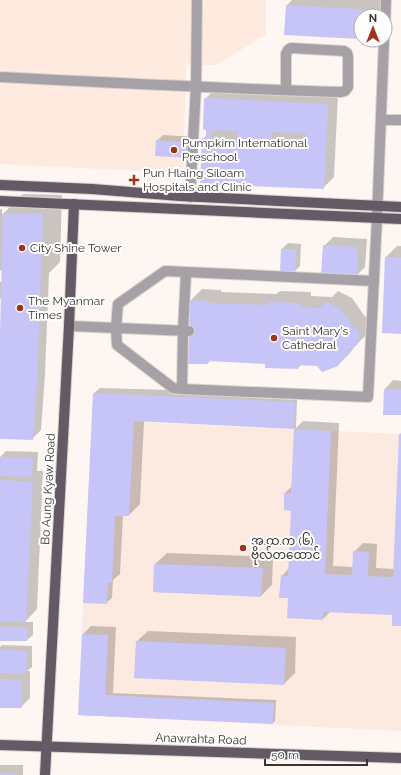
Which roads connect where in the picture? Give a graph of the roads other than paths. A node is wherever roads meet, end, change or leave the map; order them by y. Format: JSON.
{"nodes":[{"id":1,"x":197,"y":0,"type":"edge"},
{"id":2,"x":384,"y":48,"type":"edge"},
{"id":3,"x":0,"y":77,"type":"edge"},
{"id":4,"x":196,"y":87,"type":"junction"},
{"id":5,"x":286,"y":90,"type":"junction"},
{"id":6,"x":381,"y":120,"type":"junction"},
{"id":7,"x":401,"y":120,"type":"edge"},
{"id":8,"x":0,"y":185,"type":"edge"},
{"id":9,"x":92,"y":189,"type":"junction"},
{"id":10,"x":180,"y":196,"type":"junction"},
{"id":11,"x":190,"y":197,"type":"junction"},
{"id":12,"x":0,"y":201,"type":"edge"},
{"id":13,"x":74,"y":204,"type":"junction"},
{"id":14,"x":90,"y":204,"type":"junction"},
{"id":15,"x":378,"y":206,"type":"junction"},
{"id":16,"x":401,"y":207,"type":"edge"},
{"id":17,"x":179,"y":209,"type":"junction"},
{"id":18,"x":377,"y":218,"type":"junction"},
{"id":19,"x":401,"y":219,"type":"edge"},
{"id":20,"x":186,"y":272,"type":"junction"},
{"id":21,"x":374,"y":281,"type":"junction"},
{"id":22,"x":69,"y":326,"type":"junction"},
{"id":23,"x":116,"y":328,"type":"junction"},
{"id":24,"x":186,"y":331,"type":"junction"},
{"id":25,"x":182,"y":389,"type":"junction"},
{"id":26,"x":0,"y":745,"type":"edge"},
{"id":27,"x":47,"y":747,"type":"junction"},
{"id":28,"x":401,"y":758,"type":"edge"},
{"id":29,"x":45,"y":775,"type":"edge"}],
"edges":[{"from":1,"to":4,"type":"street"},
{"from":2,"to":6,"type":"street"},
{"from":3,"to":4,"type":"street"},
{"from":4,"to":5,"type":"street"},
{"from":4,"to":11,"type":"street"},
{"from":5,"to":5,"type":"street"},
{"from":6,"to":7,"type":"street"},
{"from":6,"to":15,"type":"street"},
{"from":8,"to":9,"type":"main road"},
{"from":9,"to":10,"type":"main road"},
{"from":9,"to":14,"type":"main road"},
{"from":10,"to":11,"type":"main road"},
{"from":10,"to":17,"type":"main road"},
{"from":11,"to":15,"type":"main road"},
{"from":12,"to":13,"type":"main road"},
{"from":13,"to":14,"type":"main road"},
{"from":13,"to":22,"type":"main road","name":"Bo Aung Kyaw Road"},
{"from":14,"to":17,"type":"main road"},
{"from":15,"to":16,"type":"main road"},
{"from":15,"to":18,"type":"street"},
{"from":17,"to":18,"type":"main road"},
{"from":18,"to":19,"type":"main road"},
{"from":18,"to":21,"type":"street"},
{"from":20,"to":21,"type":"street"},
{"from":20,"to":23,"type":"street"},
{"from":20,"to":24,"type":"street"},
{"from":21,"to":25,"type":"street"},
{"from":22,"to":23,"type":"street"},
{"from":22,"to":27,"type":"main road","name":"Bo Aung Kyaw Road"},
{"from":23,"to":24,"type":"street"},
{"from":23,"to":25,"type":"street"},
{"from":24,"to":25,"type":"street"},
{"from":26,"to":27,"type":"main road","name":"Anawrahta Road"},
{"from":27,"to":28,"type":"main road","name":"Anawrahta Road"},
{"from":27,"to":29,"type":"main road","name":"Bo Aung Kyaw Road"}]}
